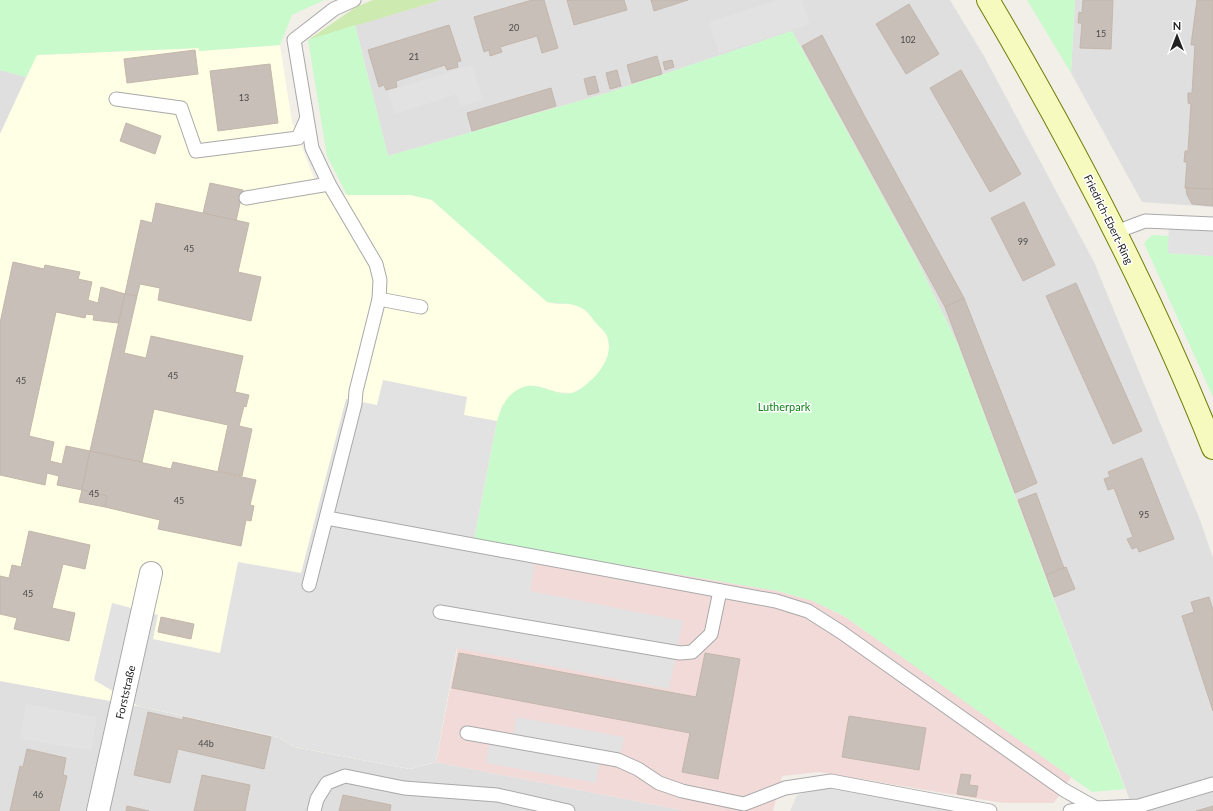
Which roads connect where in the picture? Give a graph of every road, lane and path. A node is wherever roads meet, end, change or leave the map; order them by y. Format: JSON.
{"nodes":[{"id":1,"x":354,"y":0,"type":"edge"},
{"id":2,"x":988,"y":0,"type":"edge"},
{"id":3,"x":116,"y":99,"type":"dead end"},
{"id":4,"x":306,"y":120,"type":"junction"},
{"id":5,"x":329,"y":184,"type":"junction"},
{"id":6,"x":246,"y":198,"type":"dead end"},
{"id":7,"x":1213,"y":224,"type":"edge"},
{"id":8,"x":1116,"y":232,"type":"junction"},
{"id":9,"x":378,"y":299,"type":"junction"},
{"id":10,"x":421,"y":307,"type":"dead end"},
{"id":11,"x":1213,"y":448,"type":"edge"},
{"id":12,"x":327,"y":518,"type":"junction"},
{"id":13,"x":151,"y":573,"type":"dead end"},
{"id":14,"x":309,"y":585,"type":"dead end"},
{"id":15,"x":720,"y":591,"type":"junction"},
{"id":16,"x":440,"y":612,"type":"dead end"},
{"id":17,"x":467,"y":733,"type":"dead end"},
{"id":18,"x":1213,"y":784,"type":"edge"},
{"id":19,"x":743,"y":808,"type":"edge"},
{"id":20,"x":1096,"y":808,"type":"junction"},
{"id":21,"x":98,"y":811,"type":"edge"},
{"id":22,"x":314,"y":811,"type":"edge"},
{"id":23,"x":568,"y":811,"type":"edge"},
{"id":24,"x":990,"y":811,"type":"edge"},
{"id":25,"x":1070,"y":811,"type":"edge"}],
"edges":[{"from":1,"to":4,"type":"lane"},
{"from":2,"to":8,"type":"main road","name":"Friedrich-Ebert-Ring"},
{"from":3,"to":4,"type":"lane"},
{"from":4,"to":5,"type":"lane"},
{"from":5,"to":6,"type":"lane"},
{"from":5,"to":9,"type":"lane"},
{"from":7,"to":8,"type":"lane"},
{"from":8,"to":11,"type":"main road","name":"Friedrich-Ebert-Ring"},
{"from":9,"to":10,"type":"lane"},
{"from":9,"to":12,"type":"lane"},
{"from":12,"to":14,"type":"lane"},
{"from":12,"to":15,"type":"lane"},
{"from":13,"to":21,"type":"street","name":"Forststraße"},
{"from":15,"to":16,"type":"lane"},
{"from":15,"to":20,"type":"lane"},
{"from":17,"to":19,"type":"lane"},
{"from":18,"to":20,"type":"lane"},
{"from":19,"to":24,"type":"lane"},
{"from":20,"to":25,"type":"lane"},
{"from":22,"to":23,"type":"lane"}]}
